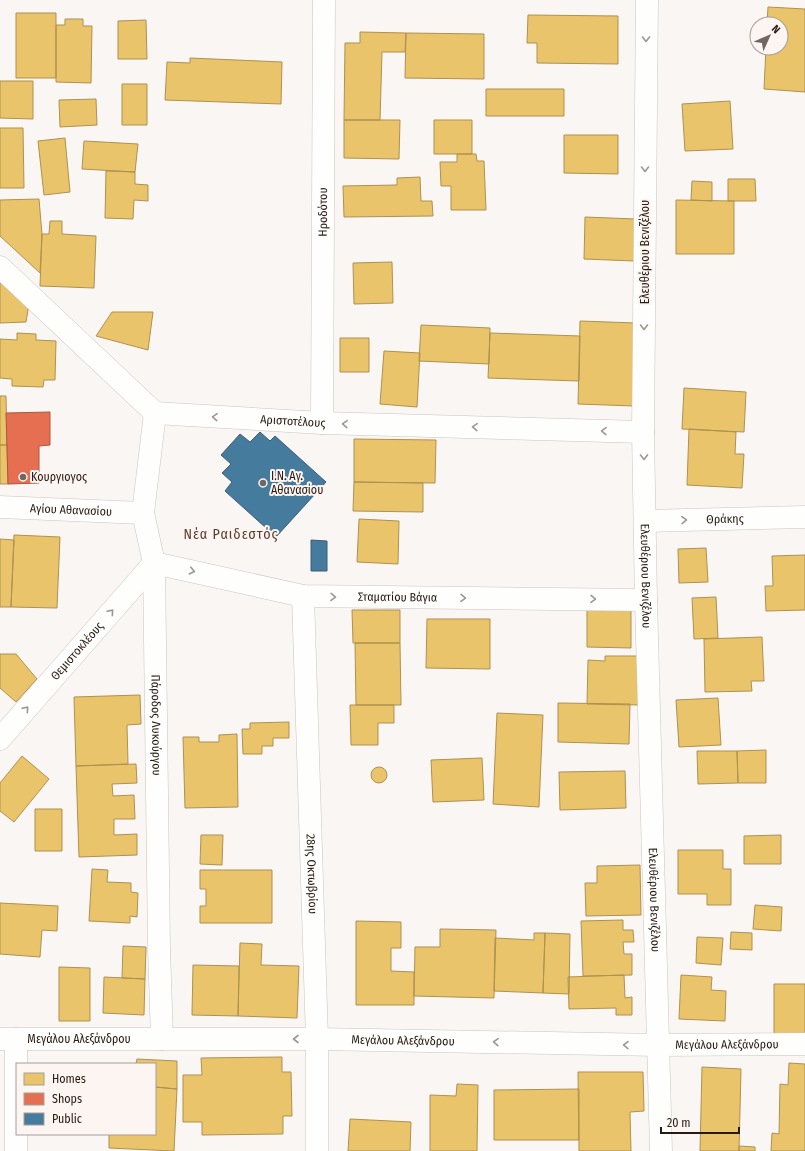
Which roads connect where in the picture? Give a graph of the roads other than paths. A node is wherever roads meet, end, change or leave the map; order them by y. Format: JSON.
{"nodes":[{"id":1,"x":324,"y":0,"type":"edge"},
{"id":2,"x":647,"y":0,"type":"edge"},
{"id":3,"x":0,"y":267,"type":"edge"},
{"id":4,"x":155,"y":413,"type":"junction"},
{"id":5,"x":322,"y":423,"type":"junction"},
{"id":6,"x":644,"y":432,"type":"junction"},
{"id":7,"x":0,"y":507,"type":"edge"},
{"id":8,"x":143,"y":513,"type":"junction"},
{"id":9,"x":805,"y":517,"type":"edge"},
{"id":10,"x":645,"y":521,"type":"junction"},
{"id":11,"x":154,"y":563,"type":"junction"},
{"id":12,"x":303,"y":596,"type":"junction"},
{"id":13,"x":646,"y":600,"type":"junction"},
{"id":14,"x":0,"y":739,"type":"edge"},
{"id":15,"x":8,"y":1039,"type":"edge"},
{"id":16,"x":162,"y":1039,"type":"junction"},
{"id":17,"x":317,"y":1039,"type":"junction"},
{"id":18,"x":805,"y":1044,"type":"edge"},
{"id":19,"x":659,"y":1046,"type":"junction"},
{"id":20,"x":16,"y":1151,"type":"edge"},
{"id":21,"x":317,"y":1151,"type":"edge"},
{"id":22,"x":662,"y":1151,"type":"edge"}],
"edges":[{"from":1,"to":5,"type":"street","name":"Ηροδότου"},
{"from":2,"to":6,"type":"street","name":"Ελευθέριου Βενιζέλου","one_way":true},
{"from":3,"to":4,"type":"street"},
{"from":5,"to":4,"type":"street","name":"Αριστοτέλους","one_way":true},
{"from":4,"to":8,"type":"street","name":"Πάροδος Λυκούργου"},
{"from":6,"to":5,"type":"street","name":"Αριστοτέλους","one_way":true},
{"from":6,"to":10,"type":"street","name":"Ελευθέριου Βενιζέλου","one_way":true},
{"from":7,"to":8,"type":"street","name":"Αγίου Αθανασίου"},
{"from":8,"to":11,"type":"street","name":"Πάροδος Λυκούργου"},
{"from":10,"to":9,"type":"street","name":"Θράκης","one_way":true},
{"from":10,"to":13,"type":"street","name":"Ελευθέριου Βενιζέλου"},
{"from":11,"to":12,"type":"street","name":"Σταματίου Βάγια","one_way":true},
{"from":14,"to":11,"type":"street","name":"Θεμιστοκλέους","one_way":true},
{"from":11,"to":16,"type":"street","name":"Πάροδος Λυκούργου"},
{"from":12,"to":13,"type":"street","name":"Σταματίου Βάγια","one_way":true},
{"from":12,"to":17,"type":"street","name":"28ης Οκτωβρίου"},
{"from":13,"to":19,"type":"street","name":"Ελευθέριου Βενιζέλου"},
{"from":15,"to":16,"type":"street","name":"Μεγάλου Αλεξάνδρου"},
{"from":15,"to":20,"type":"street"},
{"from":17,"to":16,"type":"street","name":"Μεγάλου Αλεξάνδρου","one_way":true},
{"from":19,"to":17,"type":"street","name":"Μεγάλου Αλεξάνδρου","one_way":true},
{"from":17,"to":21,"type":"street","name":"28ης Οκτωβρίου"},
{"from":18,"to":19,"type":"street","name":"Μεγάλου Αλεξάνδρου"},
{"from":19,"to":22,"type":"street","name":"Ελευθέριου Βενιζέλου"}]}
